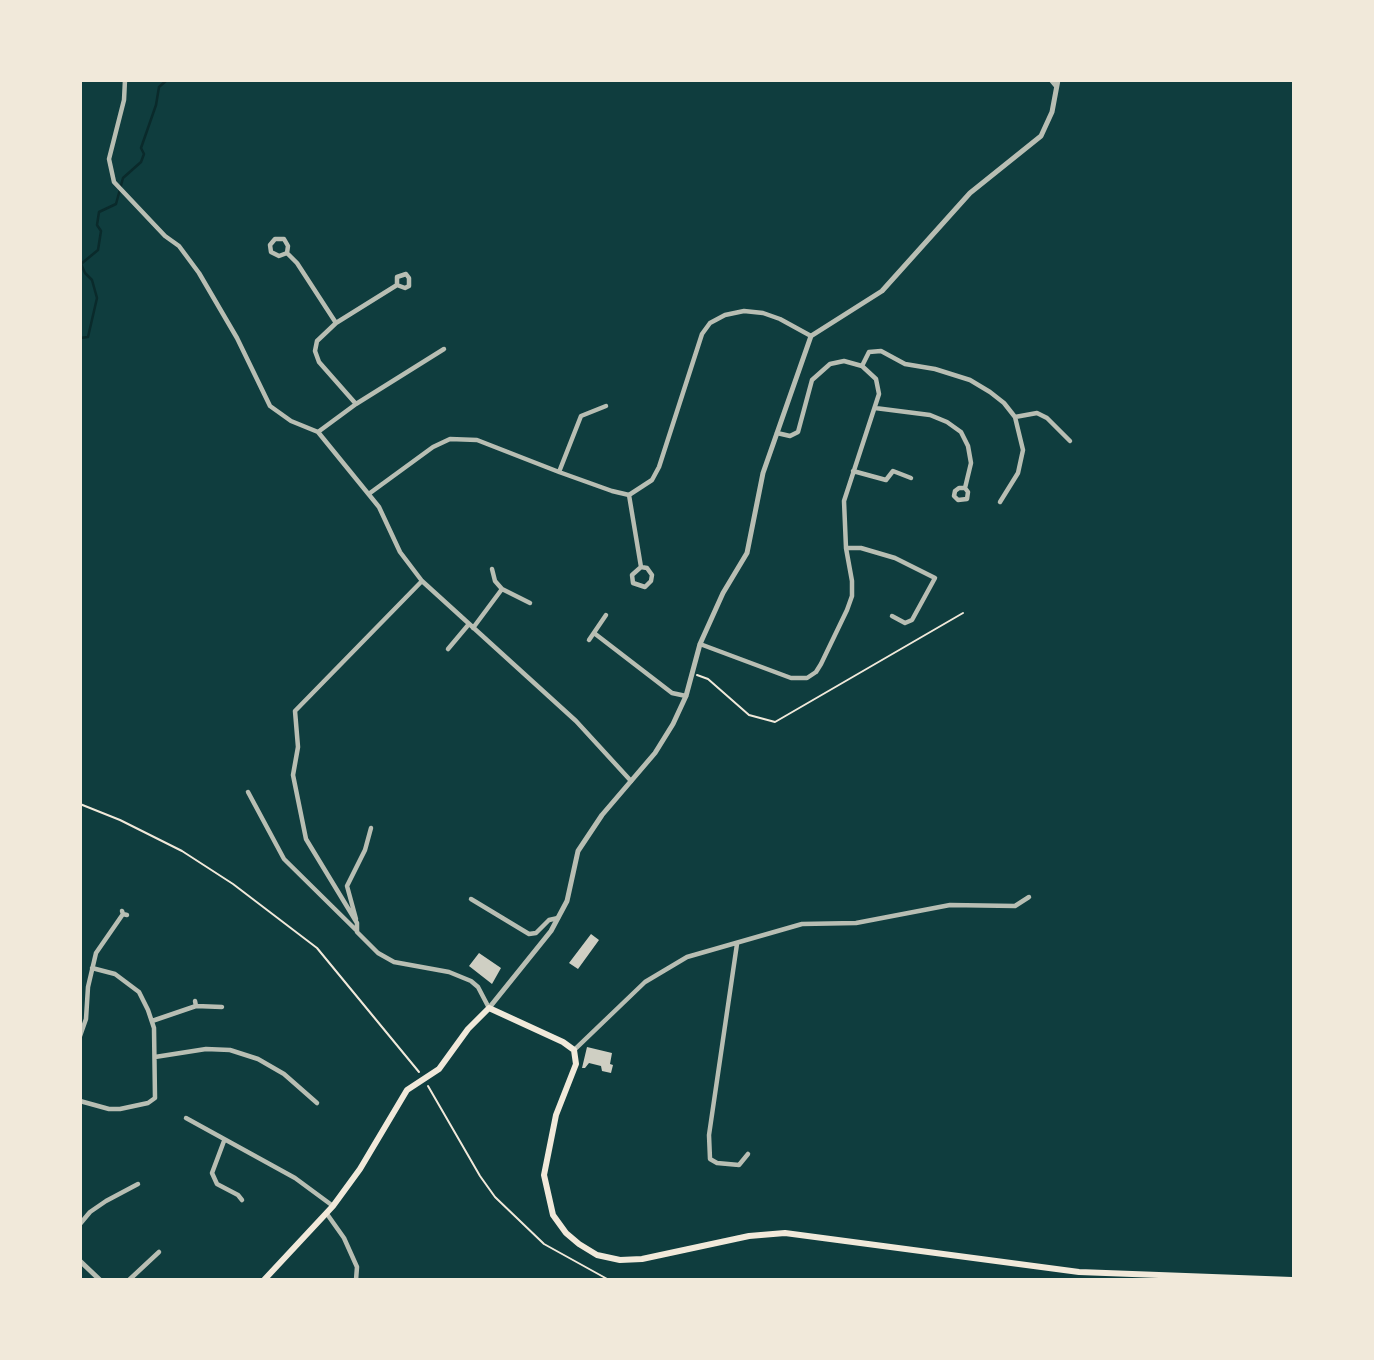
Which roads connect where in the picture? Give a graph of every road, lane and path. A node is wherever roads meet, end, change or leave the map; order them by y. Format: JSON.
{"nodes":[{"id":1,"x":125,"y":80,"type":"edge"},
{"id":2,"x":1051,"y":80,"type":"edge"},
{"id":3,"x":1057,"y":83,"type":"edge"},
{"id":4,"x":286,"y":253,"type":"junction"},
{"id":5,"x":397,"y":285,"type":"dead end"},
{"id":6,"x":336,"y":323,"type":"junction"},
{"id":7,"x":811,"y":336,"type":"junction"},
{"id":8,"x":444,"y":349,"type":"dead end"},
{"id":9,"x":862,"y":366,"type":"junction"},
{"id":10,"x":356,"y":404,"type":"junction"},
{"id":11,"x":606,"y":406,"type":"dead end"},
{"id":12,"x":876,"y":408,"type":"junction"},
{"id":13,"x":1015,"y":417,"type":"junction"},
{"id":14,"x":318,"y":432,"type":"junction"},
{"id":15,"x":777,"y":433,"type":"junction"},
{"id":16,"x":1070,"y":441,"type":"dead end"},
{"id":17,"x":853,"y":471,"type":"junction"},
{"id":18,"x":559,"y":472,"type":"junction"},
{"id":19,"x":911,"y":478,"type":"dead end"},
{"id":20,"x":965,"y":488,"type":"dead end"},
{"id":21,"x":369,"y":493,"type":"junction"},
{"id":22,"x":629,"y":495,"type":"junction"},
{"id":23,"x":1000,"y":502,"type":"dead end"},
{"id":24,"x":846,"y":548,"type":"junction"},
{"id":25,"x":641,"y":567,"type":"junction"},
{"id":26,"x":492,"y":569,"type":"dead end"},
{"id":27,"x":422,"y":581,"type":"junction"},
{"id":28,"x":502,"y":589,"type":"junction"},
{"id":29,"x":530,"y":603,"type":"dead end"},
{"id":30,"x":963,"y":613,"type":"dead end"},
{"id":31,"x":606,"y":615,"type":"dead end"},
{"id":32,"x":892,"y":616,"type":"dead end"},
{"id":33,"x":471,"y":626,"type":"junction"},
{"id":34,"x":594,"y":633,"type":"junction"},
{"id":35,"x":589,"y":640,"type":"dead end"},
{"id":36,"x":700,"y":644,"type":"junction"},
{"id":37,"x":448,"y":649,"type":"dead end"},
{"id":38,"x":691,"y":673,"type":"junction"},
{"id":39,"x":686,"y":696,"type":"junction"},
{"id":40,"x":631,"y":781,"type":"junction"},
{"id":41,"x":248,"y":792,"type":"dead end"},
{"id":42,"x":80,"y":804,"type":"edge"},
{"id":43,"x":372,"y":828,"type":"dead end"},
{"id":44,"x":1029,"y":897,"type":"dead end"},
{"id":45,"x":471,"y":899,"type":"dead end"},
{"id":46,"x":124,"y":913,"type":"dead end"},
{"id":47,"x":558,"y":918,"type":"junction"},
{"id":48,"x":357,"y":923,"type":"junction"},
{"id":49,"x":357,"y":932,"type":"junction"},
{"id":50,"x":737,"y":944,"type":"junction"},
{"id":51,"x":92,"y":968,"type":"junction"},
{"id":52,"x":222,"y":1007,"type":"dead end"},
{"id":53,"x":489,"y":1008,"type":"junction"},
{"id":54,"x":152,"y":1021,"type":"junction"},
{"id":55,"x":80,"y":1036,"type":"edge"},
{"id":56,"x":574,"y":1050,"type":"junction"},
{"id":57,"x":155,"y":1057,"type":"junction"},
{"id":58,"x":419,"y":1072,"type":"dead end"},
{"id":59,"x":426,"y":1083,"type":"dead end"},
{"id":60,"x":306,"y":1092,"type":"junction"},
{"id":61,"x":301,"y":1098,"type":"dead end"},
{"id":62,"x":80,"y":1101,"type":"edge"},
{"id":63,"x":317,"y":1103,"type":"dead end"},
{"id":64,"x":186,"y":1118,"type":"dead end"},
{"id":65,"x":224,"y":1141,"type":"junction"},
{"id":66,"x":748,"y":1154,"type":"dead end"},
{"id":67,"x":138,"y":1184,"type":"dead end"},
{"id":68,"x":241,"y":1186,"type":"dead end"},
{"id":69,"x":238,"y":1195,"type":"junction"},
{"id":70,"x":243,"y":1200,"type":"dead end"},
{"id":71,"x":333,"y":1206,"type":"junction"},
{"id":72,"x":327,"y":1214,"type":"junction"},
{"id":73,"x":80,"y":1224,"type":"edge"},
{"id":74,"x":159,"y":1252,"type":"dead end"},
{"id":75,"x":80,"y":1261,"type":"edge"},
{"id":76,"x":98,"y":1279,"type":"edge"},
{"id":77,"x":129,"y":1279,"type":"edge"},
{"id":78,"x":264,"y":1279,"type":"edge"},
{"id":79,"x":356,"y":1279,"type":"edge"},
{"id":80,"x":609,"y":1279,"type":"edge"},
{"id":81,"x":1292,"y":1279,"type":"edge"}],
"edges":[{"from":1,"to":14,"type":"street"},
{"from":2,"to":3,"type":"street"},
{"from":3,"to":7,"type":"street"},
{"from":4,"to":4,"type":"street"},
{"from":4,"to":6,"type":"street"},
{"from":5,"to":6,"type":"street"},
{"from":6,"to":10,"type":"street"},
{"from":7,"to":15,"type":"street"},
{"from":7,"to":22,"type":"street"},
{"from":8,"to":10,"type":"street"},
{"from":9,"to":12,"type":"street"},
{"from":9,"to":13,"type":"street"},
{"from":9,"to":15,"type":"street"},
{"from":10,"to":14,"type":"street"},
{"from":11,"to":18,"type":"street"},
{"from":12,"to":17,"type":"street"},
{"from":12,"to":20,"type":"street"},
{"from":13,"to":16,"type":"street"},
{"from":13,"to":23,"type":"street"},
{"from":14,"to":21,"type":"street"},
{"from":15,"to":36,"type":"street"},
{"from":17,"to":19,"type":"street"},
{"from":17,"to":24,"type":"street"},
{"from":18,"to":21,"type":"street"},
{"from":18,"to":22,"type":"street"},
{"from":21,"to":27,"type":"street"},
{"from":22,"to":25,"type":"street"},
{"from":24,"to":32,"type":"street"},
{"from":24,"to":36,"type":"street"},
{"from":25,"to":25,"type":"street"},
{"from":26,"to":28,"type":"street"},
{"from":27,"to":33,"type":"street"},
{"from":27,"to":48,"type":"street"},
{"from":28,"to":29,"type":"street"},
{"from":28,"to":33,"type":"street"},
{"from":30,"to":38,"type":"path"},
{"from":31,"to":34,"type":"street"},
{"from":33,"to":37,"type":"street"},
{"from":33,"to":40,"type":"street"},
{"from":34,"to":35,"type":"street"},
{"from":34,"to":39,"type":"street"},
{"from":36,"to":38,"type":"street"},
{"from":38,"to":39,"type":"street"},
{"from":39,"to":40,"type":"street"},
{"from":40,"to":47,"type":"street"},
{"from":41,"to":49,"type":"street"},
{"from":42,"to":58,"type":"path"},
{"from":43,"to":48,"type":"street"},
{"from":44,"to":50,"type":"street"},
{"from":45,"to":47,"type":"street"},
{"from":46,"to":51,"type":"street"},
{"from":47,"to":53,"type":"street"},
{"from":48,"to":49,"type":"street"},
{"from":49,"to":53,"type":"street"},
{"from":50,"to":56,"type":"street"},
{"from":50,"to":66,"type":"street"},
{"from":51,"to":54,"type":"street"},
{"from":51,"to":55,"type":"street"},
{"from":52,"to":54,"type":"street"},
{"from":53,"to":56,"type":"main road"},
{"from":53,"to":71,"type":"main road"},
{"from":54,"to":57,"type":"street"},
{"from":56,"to":81,"type":"main road"},
{"from":57,"to":60,"type":"street"},
{"from":57,"to":62,"type":"street"},
{"from":59,"to":80,"type":"path"},
{"from":60,"to":61,"type":"street"},
{"from":60,"to":63,"type":"street"},
{"from":64,"to":65,"type":"street"},
{"from":65,"to":69,"type":"street"},
{"from":65,"to":71,"type":"street"},
{"from":67,"to":73,"type":"street"},
{"from":68,"to":69,"type":"street"},
{"from":69,"to":70,"type":"street"},
{"from":71,"to":72,"type":"main road"},
{"from":72,"to":78,"type":"main road"},
{"from":72,"to":79,"type":"street"},
{"from":74,"to":77,"type":"street"},
{"from":75,"to":76,"type":"street"}]}
